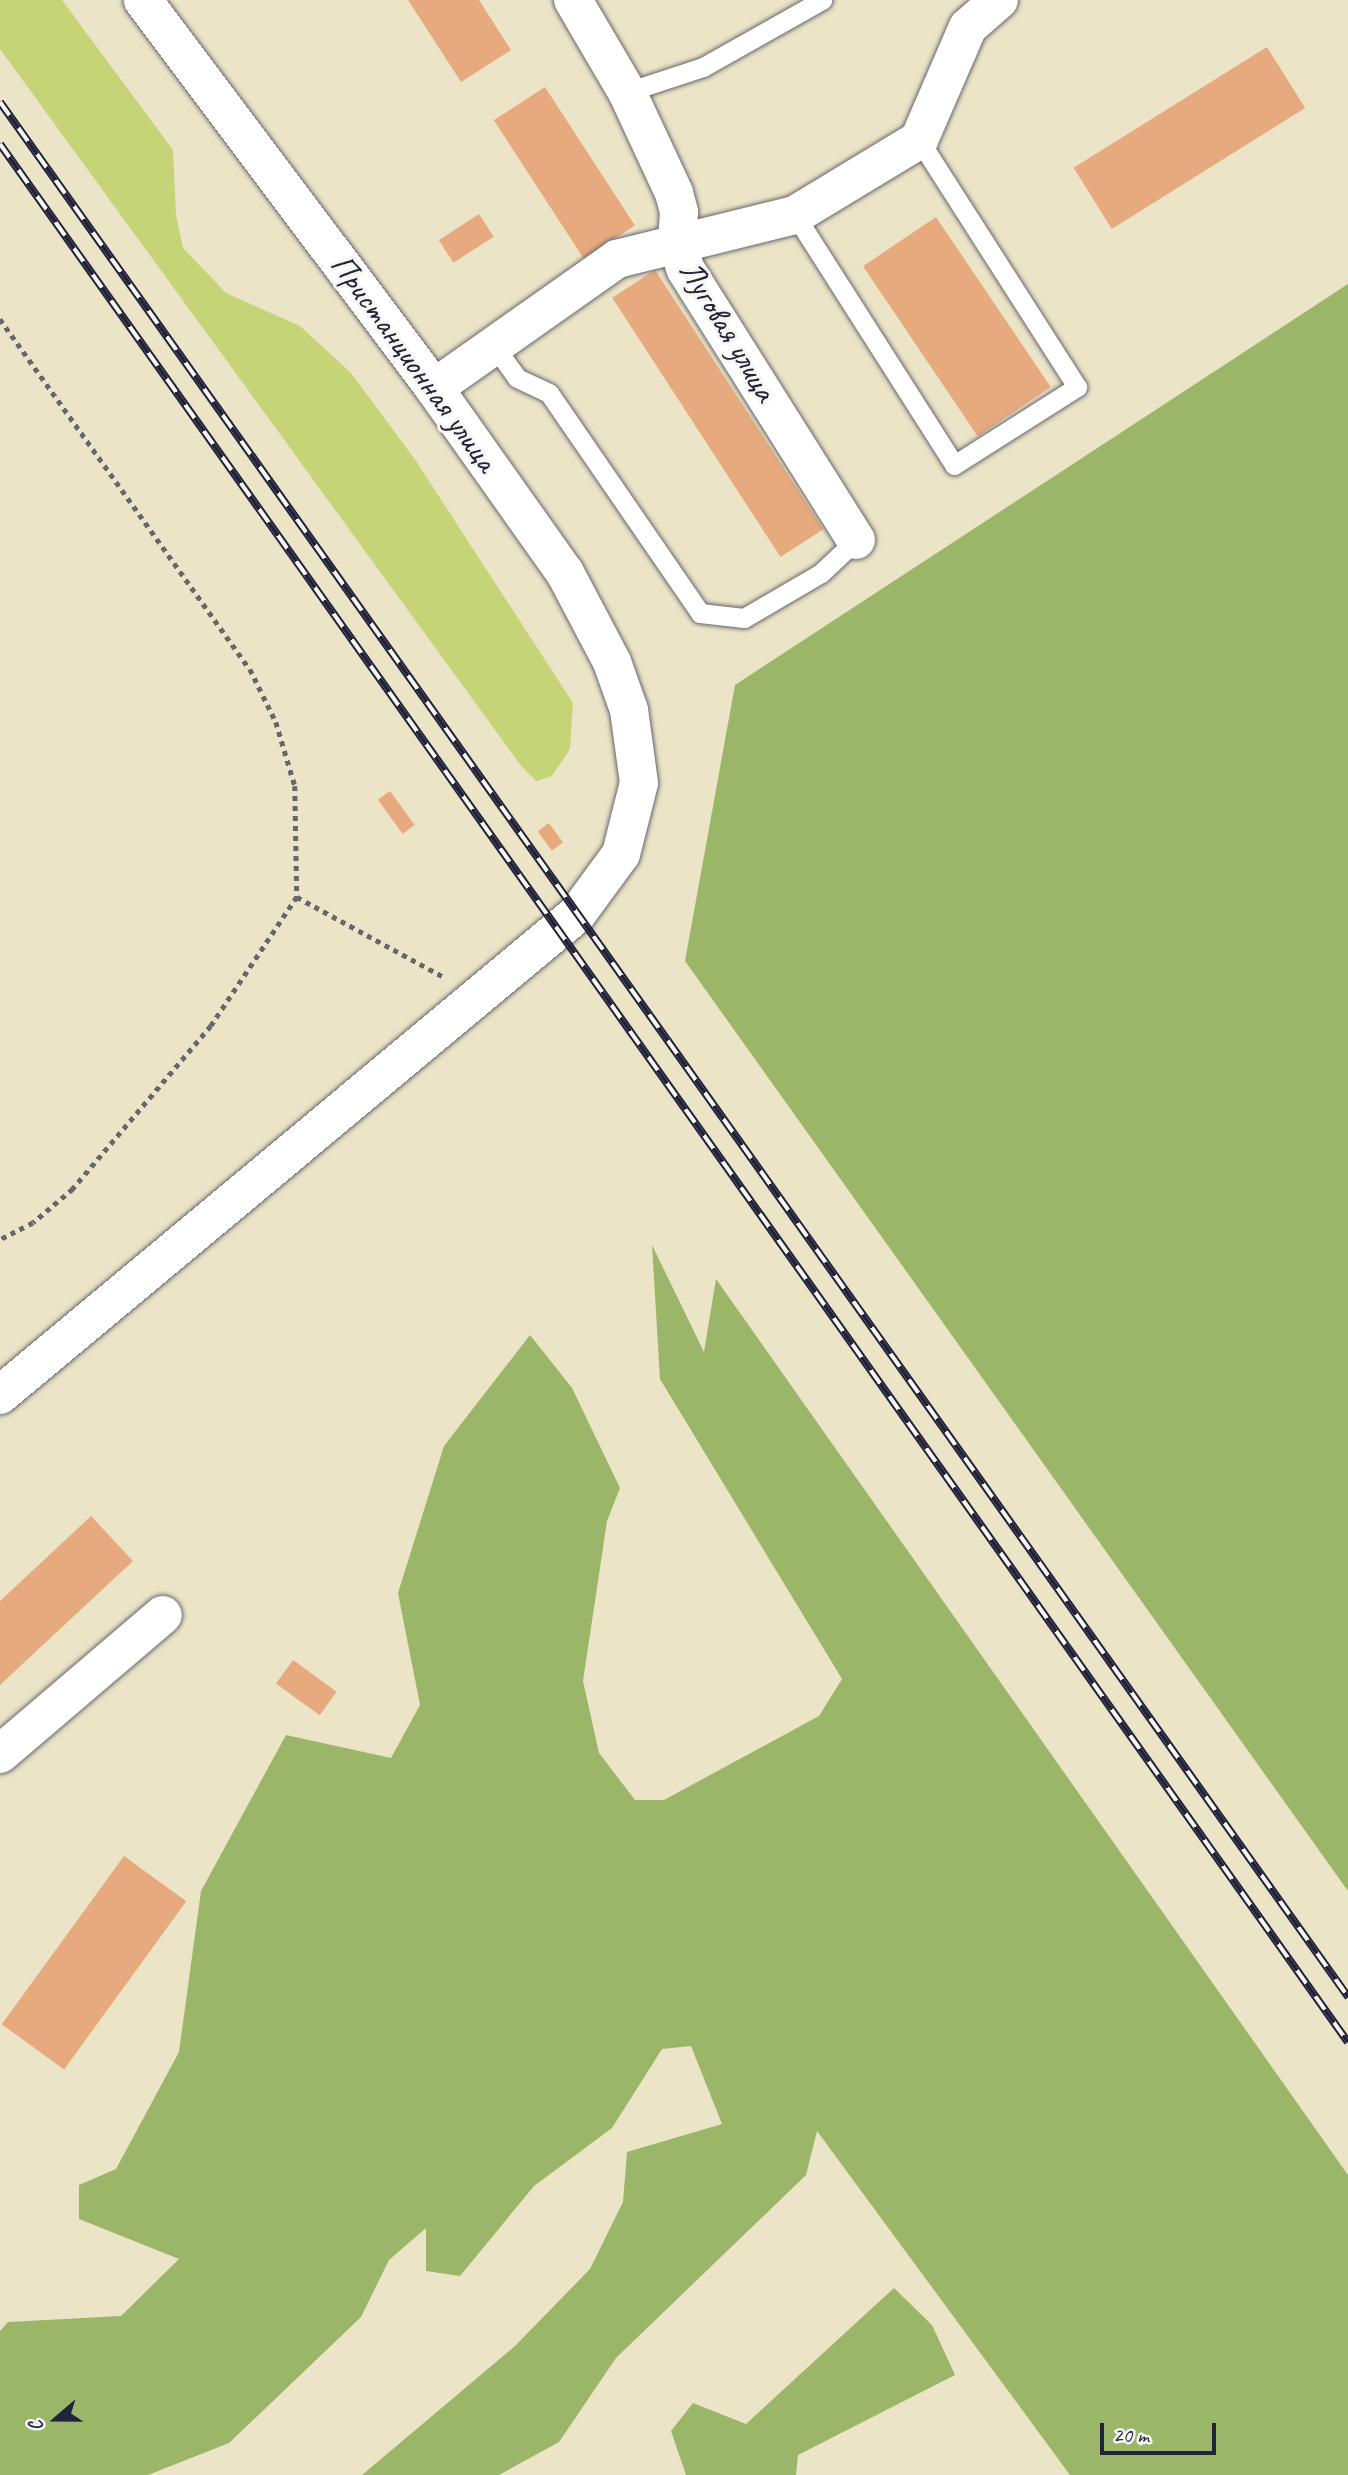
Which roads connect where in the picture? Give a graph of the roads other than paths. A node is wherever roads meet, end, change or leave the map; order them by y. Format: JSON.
{"nodes":[{"id":1,"x":143,"y":0,"type":"edge"},
{"id":2,"x":573,"y":0,"type":"edge"},
{"id":3,"x":822,"y":0,"type":"edge"},
{"id":4,"x":999,"y":0,"type":"edge"},
{"id":5,"x":627,"y":92,"type":"junction"},
{"id":6,"x":919,"y":140,"type":"junction"},
{"id":7,"x":795,"y":215,"type":"junction"},
{"id":8,"x":677,"y":243,"type":"junction"},
{"id":9,"x":494,"y":346,"type":"junction"},
{"id":10,"x":434,"y":388,"type":"junction"},
{"id":11,"x":856,"y":540,"type":"joint"},
{"id":12,"x":0,"y":1395,"type":"edge"},
{"id":13,"x":163,"y":1615,"type":"dead end"},
{"id":14,"x":0,"y":1754,"type":"edge"}],
"edges":[{"from":1,"to":10,"type":"street","name":"Пристанционная улица"},
{"from":2,"to":5,"type":"street","name":"Луговая улица"},
{"from":3,"to":5,"type":"lane"},
{"from":4,"to":6,"type":"street"},
{"from":5,"to":8,"type":"street","name":"Луговая улица"},
{"from":6,"to":7,"type":"street"},
{"from":6,"to":7,"type":"lane"},
{"from":7,"to":8,"type":"street"},
{"from":8,"to":9,"type":"street"},
{"from":8,"to":11,"type":"street","name":"Луговая улица"},
{"from":9,"to":10,"type":"street"},
{"from":9,"to":11,"type":"lane"},
{"from":10,"to":12,"type":"street","name":"Пристанционная улица"},
{"from":13,"to":14,"type":"street"}]}
